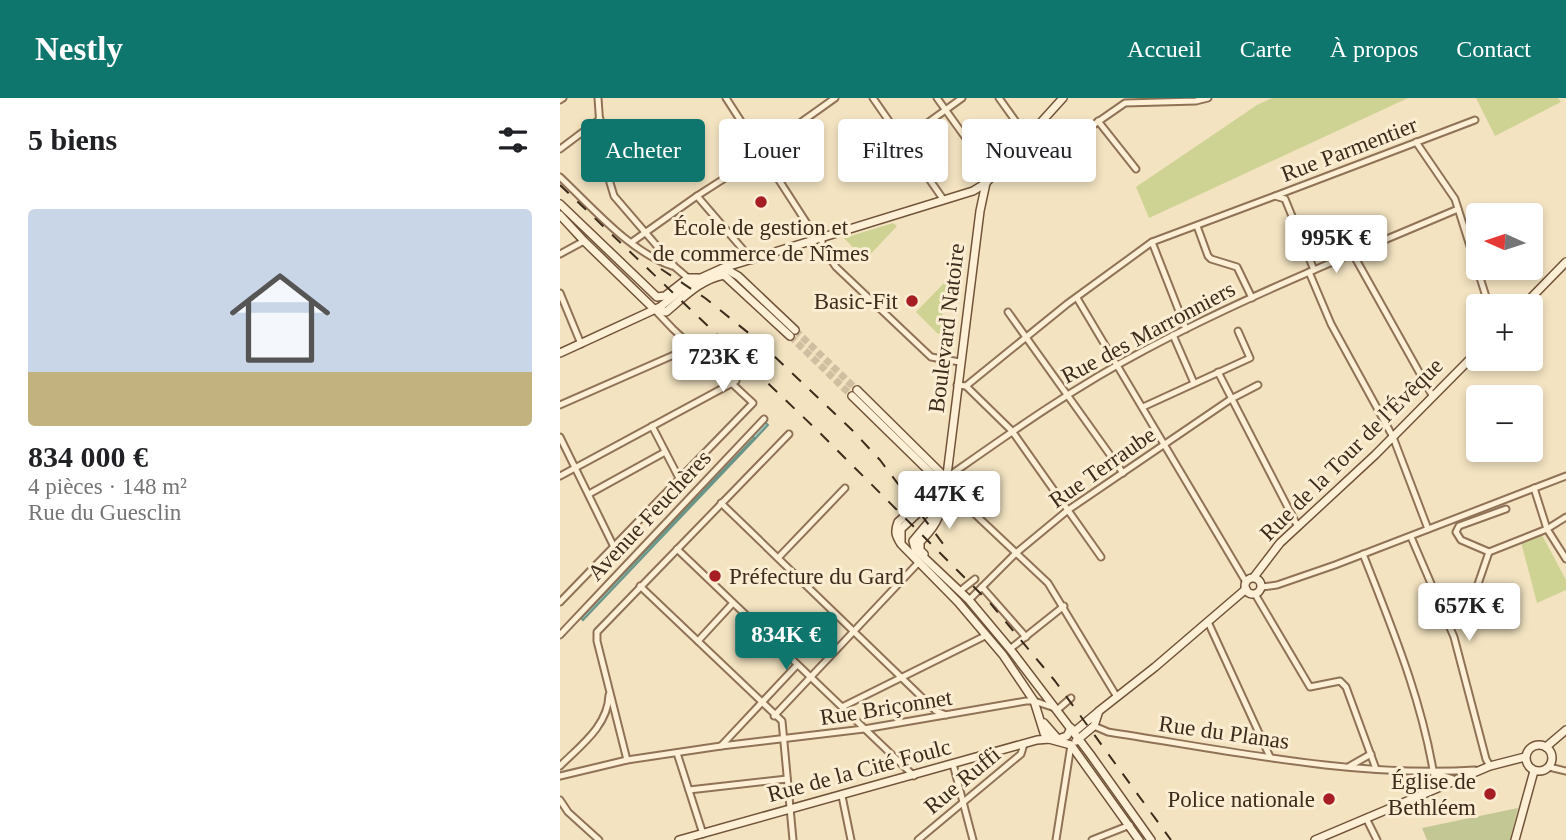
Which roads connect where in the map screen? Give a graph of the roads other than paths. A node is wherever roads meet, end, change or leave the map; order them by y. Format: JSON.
{"nodes":[{"id":1,"x":598,"y":98,"type":"edge"},
{"id":2,"x":835,"y":98,"type":"edge"},
{"id":3,"x":873,"y":98,"type":"edge"},
{"id":4,"x":937,"y":98,"type":"edge"},
{"id":5,"x":962,"y":98,"type":"edge"},
{"id":6,"x":999,"y":98,"type":"edge"},
{"id":7,"x":1063,"y":98,"type":"edge"},
{"id":8,"x":1140,"y":98,"type":"edge"},
{"id":9,"x":1208,"y":98,"type":"edge"},
{"id":10,"x":1173,"y":100,"type":"edge"},
{"id":11,"x":730,"y":101,"type":"edge"},
{"id":12,"x":1132,"y":102,"type":"junction"},
{"id":13,"x":945,"y":110,"type":"junction"},
{"id":14,"x":600,"y":119,"type":"edge"},
{"id":15,"x":742,"y":119,"type":"edge"},
{"id":16,"x":807,"y":119,"type":"edge"},
{"id":17,"x":888,"y":119,"type":"edge"},
{"id":18,"x":933,"y":119,"type":"edge"},
{"id":19,"x":1014,"y":119,"type":"edge"},
{"id":20,"x":1044,"y":119,"type":"edge"},
{"id":21,"x":1475,"y":120,"type":"dead end"},
{"id":22,"x":1098,"y":121,"type":"joint"},
{"id":23,"x":962,"y":132,"type":"edge"},
{"id":24,"x":581,"y":133,"type":"edge"},
{"id":25,"x":1416,"y":142,"type":"junction"},
{"id":26,"x":560,"y":149,"type":"edge"},
{"id":27,"x":1136,"y":169,"type":"dead end"},
{"id":28,"x":560,"y":177,"type":"edge"},
{"id":29,"x":719,"y":181,"type":"edge"},
{"id":30,"x":610,"y":182,"type":"edge"},
{"id":31,"x":783,"y":182,"type":"edge"},
{"id":32,"x":932,"y":182,"type":"edge"},
{"id":33,"x":986,"y":183,"type":"joint"},
{"id":34,"x":697,"y":196,"type":"junction"},
{"id":35,"x":1275,"y":196,"type":"junction"},
{"id":36,"x":943,"y":199,"type":"junction"},
{"id":37,"x":560,"y":204,"type":"edge"},
{"id":38,"x":1458,"y":209,"type":"junction"},
{"id":39,"x":560,"y":215,"type":"edge"},
{"id":40,"x":1198,"y":226,"type":"junction"},
{"id":41,"x":645,"y":232,"type":"junction"},
{"id":42,"x":821,"y":237,"type":"junction"},
{"id":43,"x":584,"y":241,"type":"junction"},
{"id":44,"x":632,"y":243,"type":"junction"},
{"id":45,"x":1152,"y":243,"type":"junction"},
{"id":46,"x":560,"y":254,"type":"edge"},
{"id":47,"x":1353,"y":254,"type":"junction"},
{"id":48,"x":752,"y":260,"type":"junction"},
{"id":49,"x":1566,"y":262,"type":"edge"},
{"id":50,"x":675,"y":267,"type":"junction"},
{"id":51,"x":1312,"y":271,"type":"junction"},
{"id":52,"x":724,"y":272,"type":"junction"},
{"id":53,"x":688,"y":278,"type":"junction"},
{"id":54,"x":699,"y":278,"type":"junction"},
{"id":55,"x":560,"y":293,"type":"edge"},
{"id":56,"x":1485,"y":294,"type":"edge"},
{"id":57,"x":1535,"y":294,"type":"edge"},
{"id":58,"x":1077,"y":298,"type":"junction"},
{"id":59,"x":1252,"y":298,"type":"junction"},
{"id":60,"x":654,"y":309,"type":"junction"},
{"id":61,"x":1008,"y":312,"type":"dead end"},
{"id":62,"x":1186,"y":329,"type":"junction"},
{"id":63,"x":1238,"y":331,"type":"dead end"},
{"id":64,"x":792,"y":333,"type":"tunnel mouth"},
{"id":65,"x":1173,"y":335,"type":"junction"},
{"id":66,"x":1026,"y":337,"type":"junction"},
{"id":67,"x":582,"y":344,"type":"junction"},
{"id":68,"x":692,"y":347,"type":"junction"},
{"id":69,"x":560,"y":353,"type":"edge"},
{"id":70,"x":960,"y":362,"type":"junction"},
{"id":71,"x":1466,"y":362,"type":"edge"},
{"id":72,"x":1117,"y":365,"type":"junction"},
{"id":73,"x":1218,"y":372,"type":"junction"},
{"id":74,"x":733,"y":382,"type":"junction"},
{"id":75,"x":1194,"y":383,"type":"junction"},
{"id":76,"x":1258,"y":385,"type":"dead end"},
{"id":77,"x":962,"y":386,"type":"junction"},
{"id":78,"x":855,"y":393,"type":"tunnel mouth"},
{"id":79,"x":1067,"y":394,"type":"junction"},
{"id":80,"x":1432,"y":395,"type":"junction"},
{"id":81,"x":1231,"y":399,"type":"junction"},
{"id":82,"x":560,"y":405,"type":"edge"},
{"id":83,"x":1143,"y":407,"type":"junction"},
{"id":84,"x":764,"y":419,"type":"dead end"},
{"id":85,"x":652,"y":426,"type":"junction"},
{"id":86,"x":1012,"y":431,"type":"junction"},
{"id":87,"x":789,"y":433,"type":"dead end"},
{"id":88,"x":560,"y":437,"type":"edge"},
{"id":89,"x":1393,"y":437,"type":"junction"},
{"id":90,"x":1165,"y":444,"type":"junction"},
{"id":91,"x":665,"y":452,"type":"junction"},
{"id":92,"x":576,"y":468,"type":"junction"},
{"id":93,"x":1123,"y":473,"type":"junction"},
{"id":94,"x":560,"y":476,"type":"edge"},
{"id":95,"x":1566,"y":476,"type":"edge"},
{"id":96,"x":680,"y":480,"type":"junction"},
{"id":97,"x":942,"y":484,"type":"junction"},
{"id":98,"x":845,"y":488,"type":"dead end"},
{"id":99,"x":1534,"y":488,"type":"junction"},
{"id":100,"x":589,"y":494,"type":"junction"},
{"id":101,"x":721,"y":503,"type":"junction"},
{"id":102,"x":943,"y":505,"type":"junction"},
{"id":103,"x":1506,"y":509,"type":"dead end"},
{"id":104,"x":1068,"y":510,"type":"junction"},
{"id":105,"x":1566,"y":517,"type":"edge"},
{"id":106,"x":1298,"y":527,"type":"junction"},
{"id":107,"x":1429,"y":529,"type":"junction"},
{"id":108,"x":1547,"y":529,"type":"junction"},
{"id":109,"x":1411,"y":537,"type":"junction"},
{"id":110,"x":614,"y":547,"type":"junction"},
{"id":111,"x":677,"y":549,"type":"junction"},
{"id":112,"x":1489,"y":552,"type":"junction"},
{"id":113,"x":1016,"y":553,"type":"junction"},
{"id":114,"x":1363,"y":554,"type":"junction"},
{"id":115,"x":1101,"y":557,"type":"dead end"},
{"id":116,"x":778,"y":558,"type":"junction"},
{"id":117,"x":926,"y":558,"type":"junction"},
{"id":118,"x":1566,"y":559,"type":"edge"},
{"id":119,"x":919,"y":562,"type":"junction"},
{"id":120,"x":1254,"y":577,"type":"junction"},
{"id":121,"x":975,"y":579,"type":"dead end"},
{"id":122,"x":640,"y":586,"type":"junction"},
{"id":123,"x":1246,"y":586,"type":"junction"},
{"id":124,"x":982,"y":587,"type":"junction"},
{"id":125,"x":1262,"y":587,"type":"junction"},
{"id":126,"x":960,"y":591,"type":"junction"},
{"id":127,"x":1255,"y":594,"type":"junction"},
{"id":128,"x":969,"y":600,"type":"junction"},
{"id":129,"x":560,"y":602,"type":"edge"},
{"id":130,"x":733,"y":603,"type":"junction"},
{"id":131,"x":1064,"y":606,"type":"junction"},
{"id":132,"x":1479,"y":618,"type":"dead end"},
{"id":133,"x":1208,"y":622,"type":"junction"},
{"id":134,"x":855,"y":631,"type":"junction"},
{"id":135,"x":560,"y":635,"type":"edge"},
{"id":136,"x":987,"y":635,"type":"junction"},
{"id":137,"x":1026,"y":637,"type":"junction"},
{"id":138,"x":698,"y":641,"type":"junction"},
{"id":139,"x":1010,"y":649,"type":"junction"},
{"id":140,"x":797,"y":665,"type":"junction"},
{"id":141,"x":810,"y":678,"type":"junction"},
{"id":142,"x":902,"y":678,"type":"junction"},
{"id":143,"x":609,"y":685,"type":"junction"},
{"id":144,"x":1117,"y":697,"type":"junction"},
{"id":145,"x":1071,"y":698,"type":"dead end"},
{"id":146,"x":1034,"y":701,"type":"junction"},
{"id":147,"x":761,"y":702,"type":"junction"},
{"id":148,"x":842,"y":708,"type":"junction"},
{"id":149,"x":1056,"y":709,"type":"junction"},
{"id":150,"x":1099,"y":711,"type":"junction"},
{"id":151,"x":1039,"y":712,"type":"junction"},
{"id":152,"x":946,"y":715,"type":"junction"},
{"id":153,"x":774,"y":716,"type":"junction"},
{"id":154,"x":1094,"y":726,"type":"junction"},
{"id":155,"x":864,"y":729,"type":"junction"},
{"id":156,"x":1566,"y":730,"type":"edge"},
{"id":157,"x":1074,"y":733,"type":"junction"},
{"id":158,"x":1049,"y":739,"type":"junction"},
{"id":159,"x":1058,"y":739,"type":"junction"},
{"id":160,"x":784,"y":740,"type":"junction"},
{"id":161,"x":1024,"y":744,"type":"junction"},
{"id":162,"x":1070,"y":745,"type":"junction"},
{"id":163,"x":721,"y":746,"type":"junction"},
{"id":164,"x":1546,"y":747,"type":"junction"},
{"id":165,"x":677,"y":753,"type":"junction"},
{"id":166,"x":1371,"y":754,"type":"junction"},
{"id":167,"x":1270,"y":757,"type":"junction"},
{"id":168,"x":1525,"y":757,"type":"junction"},
{"id":169,"x":627,"y":760,"type":"junction"},
{"id":170,"x":953,"y":764,"type":"junction"},
{"id":171,"x":560,"y":766,"type":"edge"},
{"id":172,"x":1350,"y":766,"type":"junction"},
{"id":173,"x":1490,"y":766,"type":"junction"},
{"id":174,"x":1549,"y":767,"type":"junction"},
{"id":175,"x":1376,"y":769,"type":"junction"},
{"id":176,"x":1396,"y":769,"type":"junction"},
{"id":177,"x":1481,"y":770,"type":"junction"},
{"id":178,"x":1534,"y":771,"type":"junction"},
{"id":179,"x":1566,"y":771,"type":"edge"},
{"id":180,"x":1433,"y":773,"type":"junction"},
{"id":181,"x":560,"y":776,"type":"edge"},
{"id":182,"x":914,"y":776,"type":"junction"},
{"id":183,"x":788,"y":779,"type":"junction"},
{"id":184,"x":1456,"y":780,"type":"junction"},
{"id":185,"x":1436,"y":789,"type":"junction"},
{"id":186,"x":689,"y":790,"type":"junction"},
{"id":187,"x":842,"y":796,"type":"junction"},
{"id":188,"x":560,"y":800,"type":"edge"},
{"id":189,"x":963,"y":802,"type":"junction"},
{"id":190,"x":790,"y":809,"type":"junction"},
{"id":191,"x":1366,"y":818,"type":"junction"},
{"id":192,"x":1130,"y":825,"type":"junction"},
{"id":193,"x":703,"y":834,"type":"junction"},
{"id":194,"x":598,"y":840,"type":"edge"},
{"id":195,"x":679,"y":840,"type":"edge"},
{"id":196,"x":793,"y":840,"type":"edge"},
{"id":197,"x":850,"y":840,"type":"edge"},
{"id":198,"x":918,"y":840,"type":"edge"},
{"id":199,"x":973,"y":840,"type":"edge"},
{"id":200,"x":1056,"y":840,"type":"edge"},
{"id":201,"x":1092,"y":840,"type":"edge"},
{"id":202,"x":1139,"y":840,"type":"edge"},
{"id":203,"x":1151,"y":840,"type":"edge"},
{"id":204,"x":1315,"y":840,"type":"edge"},
{"id":205,"x":1377,"y":840,"type":"edge"},
{"id":206,"x":1515,"y":840,"type":"edge"}],
"edges":[{"from":1,"to":14,"type":"street"},
{"from":2,"to":16,"type":"street"},
{"from":3,"to":17,"type":"street"},
{"from":4,"to":13,"type":"street"},
{"from":5,"to":13,"type":"street"},
{"from":6,"to":19,"type":"street"},
{"from":7,"to":20,"type":"main road"},
{"from":8,"to":12,"type":"street"},
{"from":9,"to":10,"type":"street"},
{"from":10,"to":12,"type":"street"},
{"from":11,"to":15,"type":"street"},
{"from":12,"to":22,"type":"street"},
{"from":13,"to":18,"type":"street"},
{"from":13,"to":23,"type":"street"},
{"from":21,"to":25,"type":"street","name":"Rue Parmentier"},
{"from":22,"to":27,"type":"street"},
{"from":24,"to":26,"type":"street"},
{"from":25,"to":35,"type":"street","name":"Rue Parmentier"},
{"from":25,"to":38,"type":"street"},
{"from":28,"to":44,"type":"street"},
{"from":29,"to":34,"type":"street"},
{"from":30,"to":41,"type":"street"},
{"from":31,"to":42,"type":"street"},
{"from":32,"to":36,"type":"street"},
{"from":33,"to":36,"type":"main road"},
{"from":33,"to":70,"type":"main road","name":"Boulevard Natoire"},
{"from":34,"to":41,"type":"street"},
{"from":34,"to":48,"type":"street"},
{"from":35,"to":40,"type":"street","name":"Rue Parmentier"},
{"from":35,"to":51,"type":"street"},
{"from":36,"to":42,"type":"main road"},
{"from":37,"to":53,"type":"main road"},
{"from":38,"to":47,"type":"street","name":"Rue des Marronniers"},
{"from":38,"to":56,"type":"street"},
{"from":39,"to":43,"type":"main road"},
{"from":40,"to":45,"type":"street","name":"Rue Parmentier"},
{"from":40,"to":59,"type":"street"},
{"from":41,"to":44,"type":"street"},
{"from":41,"to":50,"type":"street"},
{"from":42,"to":48,"type":"main road"},
{"from":42,"to":70,"type":"street"},
{"from":43,"to":46,"type":"street"},
{"from":43,"to":60,"type":"main road"},
{"from":44,"to":50,"type":"street"},
{"from":45,"to":58,"type":"street","name":"Rue Parmentier"},
{"from":45,"to":62,"type":"street"},
{"from":47,"to":51,"type":"street","name":"Rue des Marronniers"},
{"from":47,"to":80,"type":"street"},
{"from":48,"to":52,"type":"main road"},
{"from":49,"to":57,"type":"main road"},
{"from":50,"to":53,"type":"street"},
{"from":51,"to":59,"type":"street","name":"Rue des Marronniers"},
{"from":51,"to":89,"type":"street"},
{"from":52,"to":54,"type":"main road"},
{"from":52,"to":60,"type":"main road"},
{"from":52,"to":64,"type":"main road"},
{"from":53,"to":54,"type":"main road"},
{"from":54,"to":60,"type":"main road"},
{"from":55,"to":67,"type":"street"},
{"from":58,"to":66,"type":"street","name":"Rue Parmentier"},
{"from":58,"to":72,"type":"street"},
{"from":59,"to":62,"type":"street","name":"Rue des Marronniers"},
{"from":60,"to":67,"type":"main road"},
{"from":60,"to":68,"type":"street"},
{"from":61,"to":66,"type":"street"},
{"from":62,"to":65,"type":"street","name":"Rue des Marronniers"},
{"from":63,"to":73,"type":"street"},
{"from":65,"to":72,"type":"street","name":"Rue des Marronniers"},
{"from":65,"to":75,"type":"street"},
{"from":66,"to":77,"type":"street","name":"Rue Parmentier"},
{"from":66,"to":79,"type":"street"},
{"from":67,"to":69,"type":"main road"},
{"from":68,"to":74,"type":"street"},
{"from":68,"to":82,"type":"street"},
{"from":70,"to":77,"type":"main road","name":"Boulevard Natoire"},
{"from":71,"to":80,"type":"main road","name":"Rue de la Tour de l'Évêque"},
{"from":72,"to":79,"type":"street","name":"Rue des Marronniers"},
{"from":72,"to":83,"type":"street"},
{"from":73,"to":75,"type":"street"},
{"from":73,"to":81,"type":"street"},
{"from":74,"to":85,"type":"street"},
{"from":74,"to":96,"type":"street","name":"Avenue Feuchères"},
{"from":75,"to":83,"type":"street"},
{"from":76,"to":81,"type":"street","name":"Rue Terraube"},
{"from":77,"to":86,"type":"street"},
{"from":77,"to":97,"type":"main road","name":"Boulevard Natoire"},
{"from":78,"to":97,"type":"main road"},
{"from":79,"to":86,"type":"street","name":"Rue des Marronniers"},
{"from":79,"to":93,"type":"street"},
{"from":80,"to":89,"type":"main road","name":"Rue de la Tour de l'Évêque"},
{"from":81,"to":90,"type":"street","name":"Rue Terraube"},
{"from":81,"to":106,"type":"street"},
{"from":83,"to":90,"type":"street"},
{"from":84,"to":135,"type":"street","name":"Avenue Feuchères"},
{"from":85,"to":91,"type":"street"},
{"from":85,"to":92,"type":"street"},
{"from":86,"to":97,"type":"street","name":"Rue des Marronniers"},
{"from":86,"to":104,"type":"street"},
{"from":87,"to":101,"type":"street","name":"Avenue Feuchères"},
{"from":88,"to":92,"type":"street"},
{"from":89,"to":106,"type":"main road","name":"Rue de la Tour de l'Évêque"},
{"from":89,"to":107,"type":"street"},
{"from":90,"to":93,"type":"street","name":"Rue Terraube"},
{"from":90,"to":123,"type":"street"},
{"from":91,"to":96,"type":"street"},
{"from":91,"to":100,"type":"street"},
{"from":92,"to":94,"type":"street"},
{"from":92,"to":100,"type":"street"},
{"from":93,"to":104,"type":"street","name":"Rue Terraube"},
{"from":95,"to":99,"type":"street"},
{"from":96,"to":110,"type":"street","name":"Avenue Feuchères"},
{"from":97,"to":102,"type":"main road","name":"Boulevard Natoire"},
{"from":97,"to":113,"type":"street"},
{"from":97,"to":119,"type":"main road"},
{"from":98,"to":116,"type":"street"},
{"from":99,"to":107,"type":"street"},
{"from":99,"to":108,"type":"street"},
{"from":100,"to":110,"type":"street"},
{"from":101,"to":111,"type":"street","name":"Avenue Feuchères"},
{"from":101,"to":116,"type":"street"},
{"from":102,"to":117,"type":"main road"},
{"from":102,"to":117,"type":"main road"},
{"from":103,"to":112,"type":"street"},
{"from":104,"to":113,"type":"street","name":"Rue Terraube"},
{"from":104,"to":115,"type":"street"},
{"from":105,"to":108,"type":"street"},
{"from":106,"to":120,"type":"main road","name":"Rue de la Tour de l'Évêque"},
{"from":107,"to":109,"type":"street"},
{"from":108,"to":112,"type":"street"},
{"from":108,"to":118,"type":"street"},
{"from":109,"to":114,"type":"street"},
{"from":109,"to":173,"type":"street"},
{"from":110,"to":129,"type":"street","name":"Avenue Feuchères"},
{"from":111,"to":122,"type":"street","name":"Avenue Feuchères"},
{"from":111,"to":130,"type":"street"},
{"from":112,"to":132,"type":"street"},
{"from":113,"to":124,"type":"street","name":"Rue Terraube"},
{"from":113,"to":131,"type":"street"},
{"from":114,"to":125,"type":"street"},
{"from":114,"to":180,"type":"street"},
{"from":116,"to":134,"type":"street"},
{"from":117,"to":126,"type":"main road"},
{"from":119,"to":134,"type":"street"},
{"from":119,"to":136,"type":"main road"},
{"from":120,"to":123,"type":"main road"},
{"from":120,"to":125,"type":"main road"},
{"from":121,"to":126,"type":"street"},
{"from":122,"to":138,"type":"street"},
{"from":122,"to":143,"type":"street","name":"Avenue Feuchères"},
{"from":123,"to":127,"type":"main road"},
{"from":123,"to":133,"type":"main road"},
{"from":124,"to":128,"type":"street","name":"Rue Terraube"},
{"from":124,"to":137,"type":"street"},
{"from":125,"to":127,"type":"main road"},
{"from":126,"to":128,"type":"main road"},
{"from":127,"to":166,"type":"street"},
{"from":128,"to":139,"type":"main road"},
{"from":130,"to":138,"type":"street"},
{"from":130,"to":140,"type":"street"},
{"from":131,"to":137,"type":"street"},
{"from":131,"to":144,"type":"street"},
{"from":133,"to":144,"type":"main road"},
{"from":133,"to":167,"type":"street"},
{"from":134,"to":141,"type":"street"},
{"from":134,"to":142,"type":"street"},
{"from":136,"to":142,"type":"street"},
{"from":136,"to":146,"type":"main road"},
{"from":137,"to":139,"type":"street"},
{"from":138,"to":147,"type":"street"},
{"from":139,"to":149,"type":"main road"},
{"from":140,"to":141,"type":"street"},
{"from":140,"to":147,"type":"street"},
{"from":141,"to":148,"type":"street"},
{"from":141,"to":153,"type":"street"},
{"from":142,"to":148,"type":"street"},
{"from":142,"to":152,"type":"street"},
{"from":143,"to":169,"type":"street"},
{"from":143,"to":171,"type":"street"},
{"from":144,"to":150,"type":"main road"},
{"from":145,"to":149,"type":"street"},
{"from":146,"to":149,"type":"street","name":"Rue Briçonnet"},
{"from":146,"to":151,"type":"main road"},
{"from":146,"to":152,"type":"street","name":"Rue Briçonnet"},
{"from":147,"to":153,"type":"street"},
{"from":147,"to":163,"type":"street"},
{"from":148,"to":155,"type":"street"},
{"from":149,"to":157,"type":"main road"},
{"from":150,"to":154,"type":"main road"},
{"from":150,"to":157,"type":"main road"},
{"from":151,"to":158,"type":"main road"},
{"from":151,"to":159,"type":"main road"},
{"from":152,"to":155,"type":"street","name":"Rue Briçonnet"},
{"from":153,"to":160,"type":"street"},
{"from":154,"to":157,"type":"main road"},
{"from":154,"to":167,"type":"street","name":"Rue du Planas"},
{"from":155,"to":160,"type":"street","name":"Rue Briçonnet"},
{"from":155,"to":182,"type":"street"},
{"from":156,"to":164,"type":"main road"},
{"from":157,"to":159,"type":"main road"},
{"from":157,"to":162,"type":"main road"},
{"from":157,"to":203,"type":"main road"},
{"from":158,"to":159,"type":"main road","name":"Rue de la Cité Foulc"},
{"from":158,"to":161,"type":"main road","name":"Rue de la Cité Foulc"},
{"from":158,"to":162,"type":"main road"},
{"from":160,"to":163,"type":"street","name":"Rue Briçonnet"},
{"from":160,"to":183,"type":"street"},
{"from":161,"to":170,"type":"main road","name":"Rue de la Cité Foulc"},
{"from":161,"to":189,"type":"street","name":"Rue Ruffi"},
{"from":162,"to":192,"type":"main road"},
{"from":162,"to":200,"type":"street"},
{"from":163,"to":165,"type":"street","name":"Rue Briçonnet"},
{"from":164,"to":168,"type":"main road"},
{"from":164,"to":174,"type":"main road"},
{"from":165,"to":169,"type":"street","name":"Rue Briçonnet"},
{"from":165,"to":186,"type":"street"},
{"from":166,"to":172,"type":"street"},
{"from":166,"to":175,"type":"street"},
{"from":166,"to":176,"type":"street"},
{"from":167,"to":172,"type":"street","name":"Rue du Planas"},
{"from":168,"to":173,"type":"main road"},
{"from":168,"to":178,"type":"main road"},
{"from":169,"to":181,"type":"street","name":"Rue Briçonnet"},
{"from":170,"to":182,"type":"main road","name":"Rue de la Cité Foulc"},
{"from":170,"to":189,"type":"street"},
{"from":172,"to":175,"type":"street","name":"Rue du Planas"},
{"from":173,"to":177,"type":"main road"},
{"from":174,"to":178,"type":"main road"},
{"from":174,"to":179,"type":"street"},
{"from":175,"to":176,"type":"street","name":"Rue du Planas"},
{"from":176,"to":180,"type":"street","name":"Rue du Planas"},
{"from":177,"to":180,"type":"street","name":"Rue du Planas"},
{"from":177,"to":184,"type":"main road"},
{"from":178,"to":206,"type":"main road"},
{"from":180,"to":184,"type":"street","name":"Rue du Planas"},
{"from":180,"to":185,"type":"street"},
{"from":182,"to":187,"type":"main road","name":"Rue de la Cité Foulc"},
{"from":183,"to":186,"type":"street"},
{"from":183,"to":190,"type":"street"},
{"from":184,"to":185,"type":"main road"},
{"from":185,"to":191,"type":"main road"},
{"from":186,"to":193,"type":"street"},
{"from":187,"to":190,"type":"main road","name":"Rue de la Cité Foulc"},
{"from":187,"to":197,"type":"street"},
{"from":188,"to":194,"type":"street"},
{"from":189,"to":198,"type":"street","name":"Rue Ruffi"},
{"from":189,"to":199,"type":"street"},
{"from":190,"to":193,"type":"main road","name":"Rue de la Cité Foulc"},
{"from":190,"to":196,"type":"street"},
{"from":191,"to":204,"type":"main road"},
{"from":191,"to":205,"type":"street"},
{"from":192,"to":201,"type":"street"},
{"from":192,"to":202,"type":"main road"},
{"from":193,"to":195,"type":"main road","name":"Rue de la Cité Foulc"}]}
